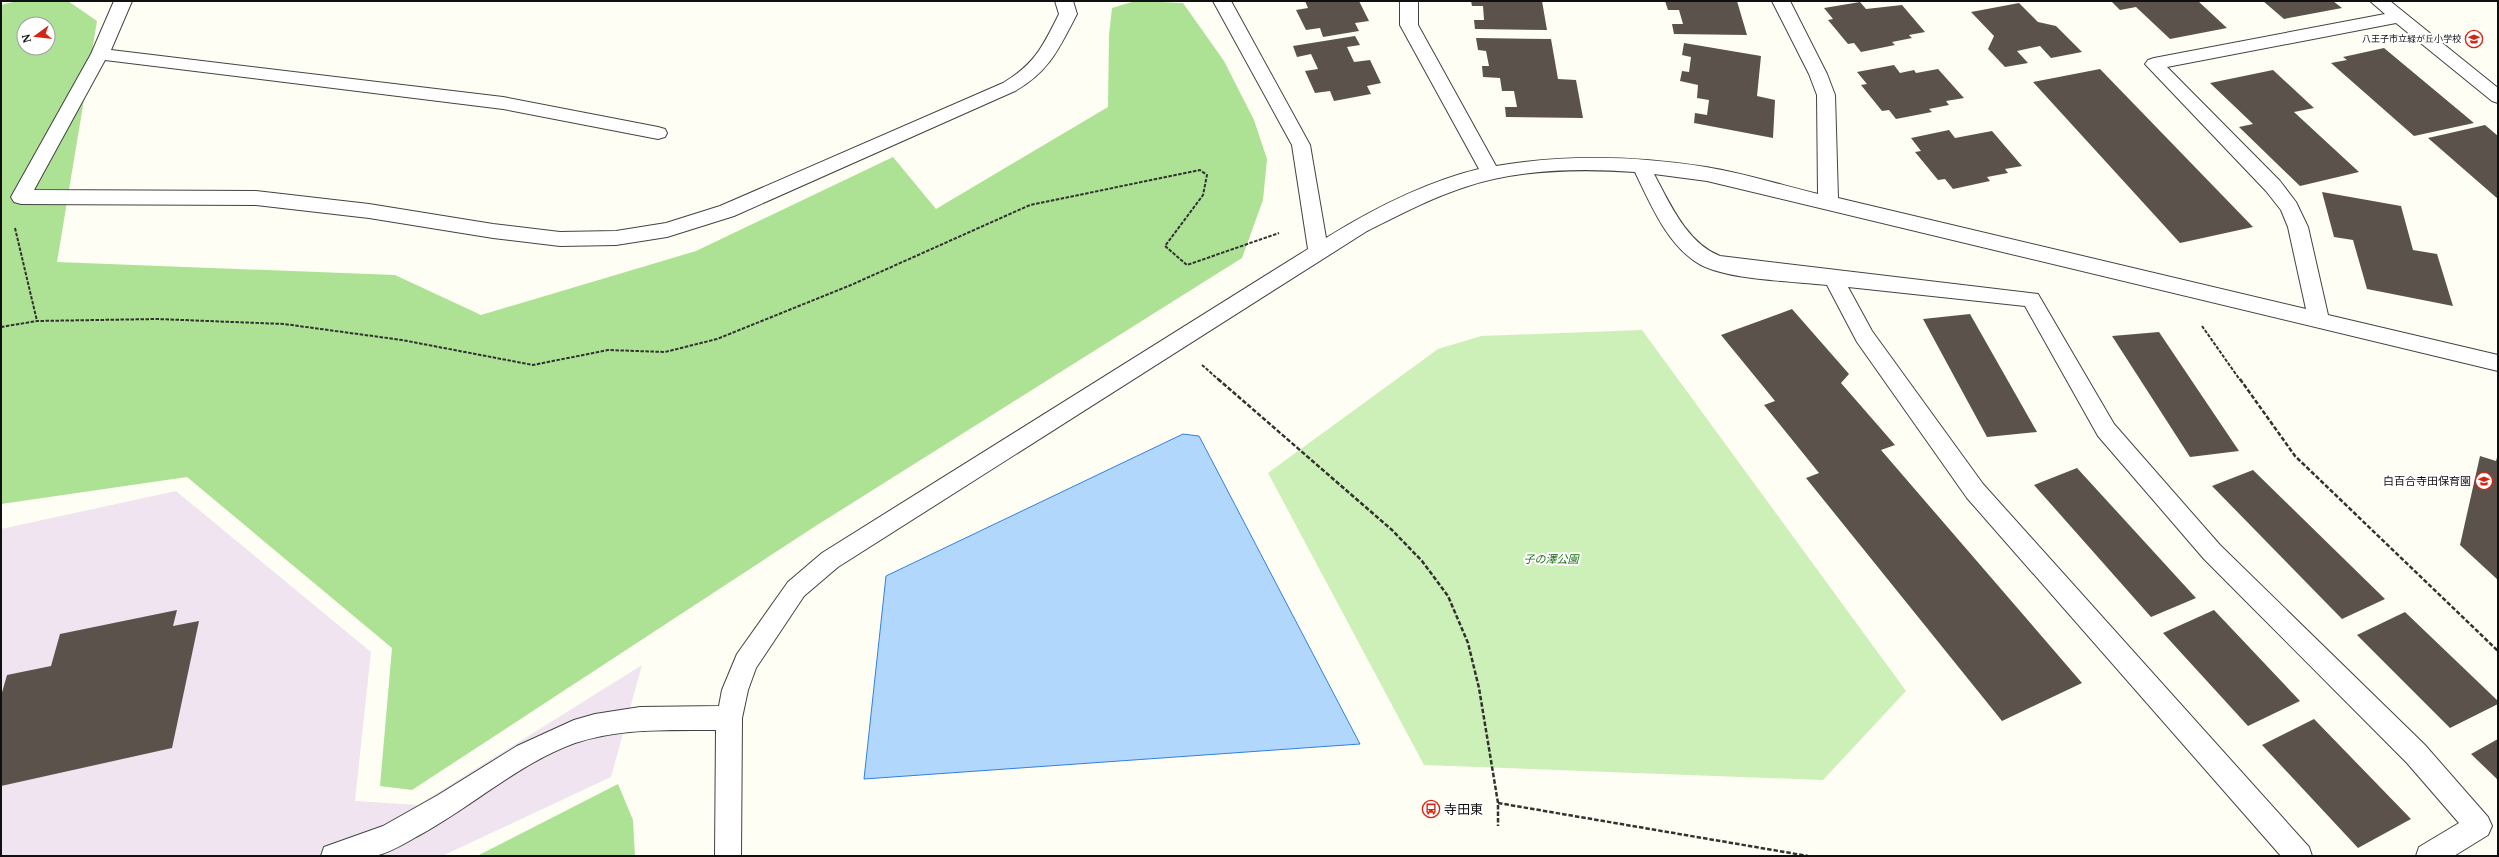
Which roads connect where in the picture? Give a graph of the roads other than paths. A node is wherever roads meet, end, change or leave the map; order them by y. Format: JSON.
{"nodes":[{"id":1,"x":123,"y":1,"type":"edge"},
{"id":2,"x":1064,"y":1,"type":"edge"},
{"id":3,"x":1222,"y":1,"type":"edge"},
{"id":4,"x":1409,"y":1,"type":"edge"},
{"id":5,"x":1781,"y":1,"type":"edge"},
{"id":6,"x":2379,"y":1,"type":"edge"},
{"id":7,"x":2399,"y":17,"type":"junction"},
{"id":8,"x":100,"y":54,"type":"junction"},
{"id":9,"x":2498,"y":97,"type":"edge"},
{"id":10,"x":658,"y":133,"type":"dead end"},
{"id":11,"x":1641,"y":166,"type":"junction"},
{"id":12,"x":1491,"y":173,"type":"junction"},
{"id":13,"x":1828,"y":201,"type":"junction"},
{"id":14,"x":1319,"y":253,"type":"junction"},
{"id":15,"x":1833,"y":276,"type":"junction"},
{"id":16,"x":2319,"y":319,"type":"junction"},
{"id":17,"x":2498,"y":363,"type":"edge"},
{"id":18,"x":729,"y":718,"type":"junction"},
{"id":19,"x":334,"y":856,"type":"edge"},
{"id":20,"x":728,"y":856,"type":"edge"},
{"id":21,"x":2299,"y":856,"type":"edge"},
{"id":22,"x":2429,"y":856,"type":"edge"}],
"edges":[{"from":1,"to":8,"type":"street"},
{"from":2,"to":8,"type":"street"},
{"from":3,"to":14,"type":"street"},
{"from":4,"to":12,"type":"street"},
{"from":5,"to":13,"type":"street"},
{"from":6,"to":7,"type":"street"},
{"from":7,"to":9,"type":"street"},
{"from":7,"to":16,"type":"street"},
{"from":8,"to":10,"type":"street"},
{"from":11,"to":12,"type":"street"},
{"from":11,"to":13,"type":"street"},
{"from":11,"to":15,"type":"street"},
{"from":12,"to":14,"type":"street"},
{"from":13,"to":16,"type":"street"},
{"from":14,"to":18,"type":"street"},
{"from":15,"to":21,"type":"street"},
{"from":15,"to":22,"type":"street"},
{"from":16,"to":17,"type":"street"},
{"from":18,"to":19,"type":"street"},
{"from":18,"to":20,"type":"street"}]}
